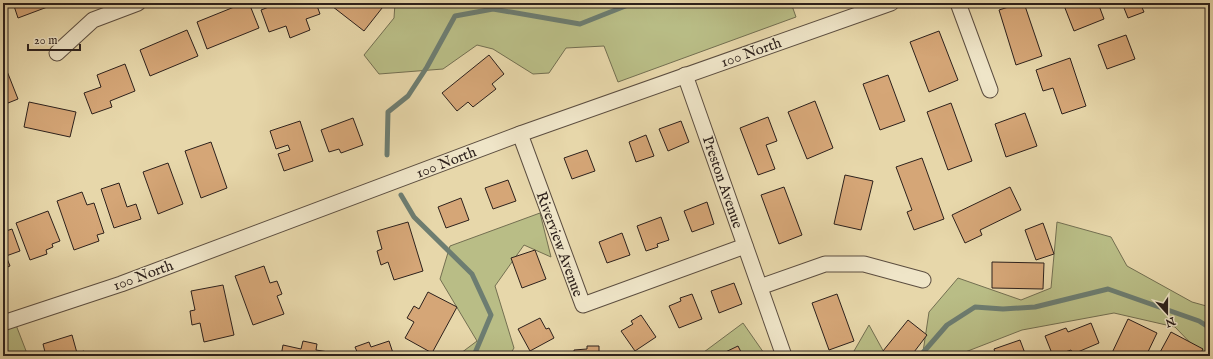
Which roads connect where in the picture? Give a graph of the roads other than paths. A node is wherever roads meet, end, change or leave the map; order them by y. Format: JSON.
{"nodes":[{"id":1,"x":138,"y":3,"type":"edge"},
{"id":2,"x":891,"y":3,"type":"edge"},
{"id":3,"x":958,"y":3,"type":"edge"},
{"id":4,"x":57,"y":53,"type":"dead end"},
{"id":5,"x":685,"y":75,"type":"junction"},
{"id":6,"x":990,"y":90,"type":"dead end"},
{"id":7,"x":520,"y":134,"type":"junction"},
{"id":8,"x":745,"y":246,"type":"junction"},
{"id":9,"x":923,"y":280,"type":"dead end"},
{"id":10,"x":760,"y":287,"type":"junction"},
{"id":11,"x":3,"y":323,"type":"edge"},
{"id":12,"x":784,"y":356,"type":"edge"}],
"edges":[{"from":1,"to":4,"type":"street"},
{"from":2,"to":5,"type":"street","name":"100 North"},
{"from":3,"to":6,"type":"street"},
{"from":5,"to":7,"type":"street","name":"100 North"},
{"from":5,"to":8,"type":"street","name":"Preston Avenue"},
{"from":7,"to":8,"type":"street","name":"Riverview Avenue"},
{"from":7,"to":11,"type":"street","name":"100 North"},
{"from":8,"to":10,"type":"street","name":"Preston Avenue"},
{"from":9,"to":10,"type":"street"},
{"from":10,"to":12,"type":"street","name":"Preston Avenue"}]}
